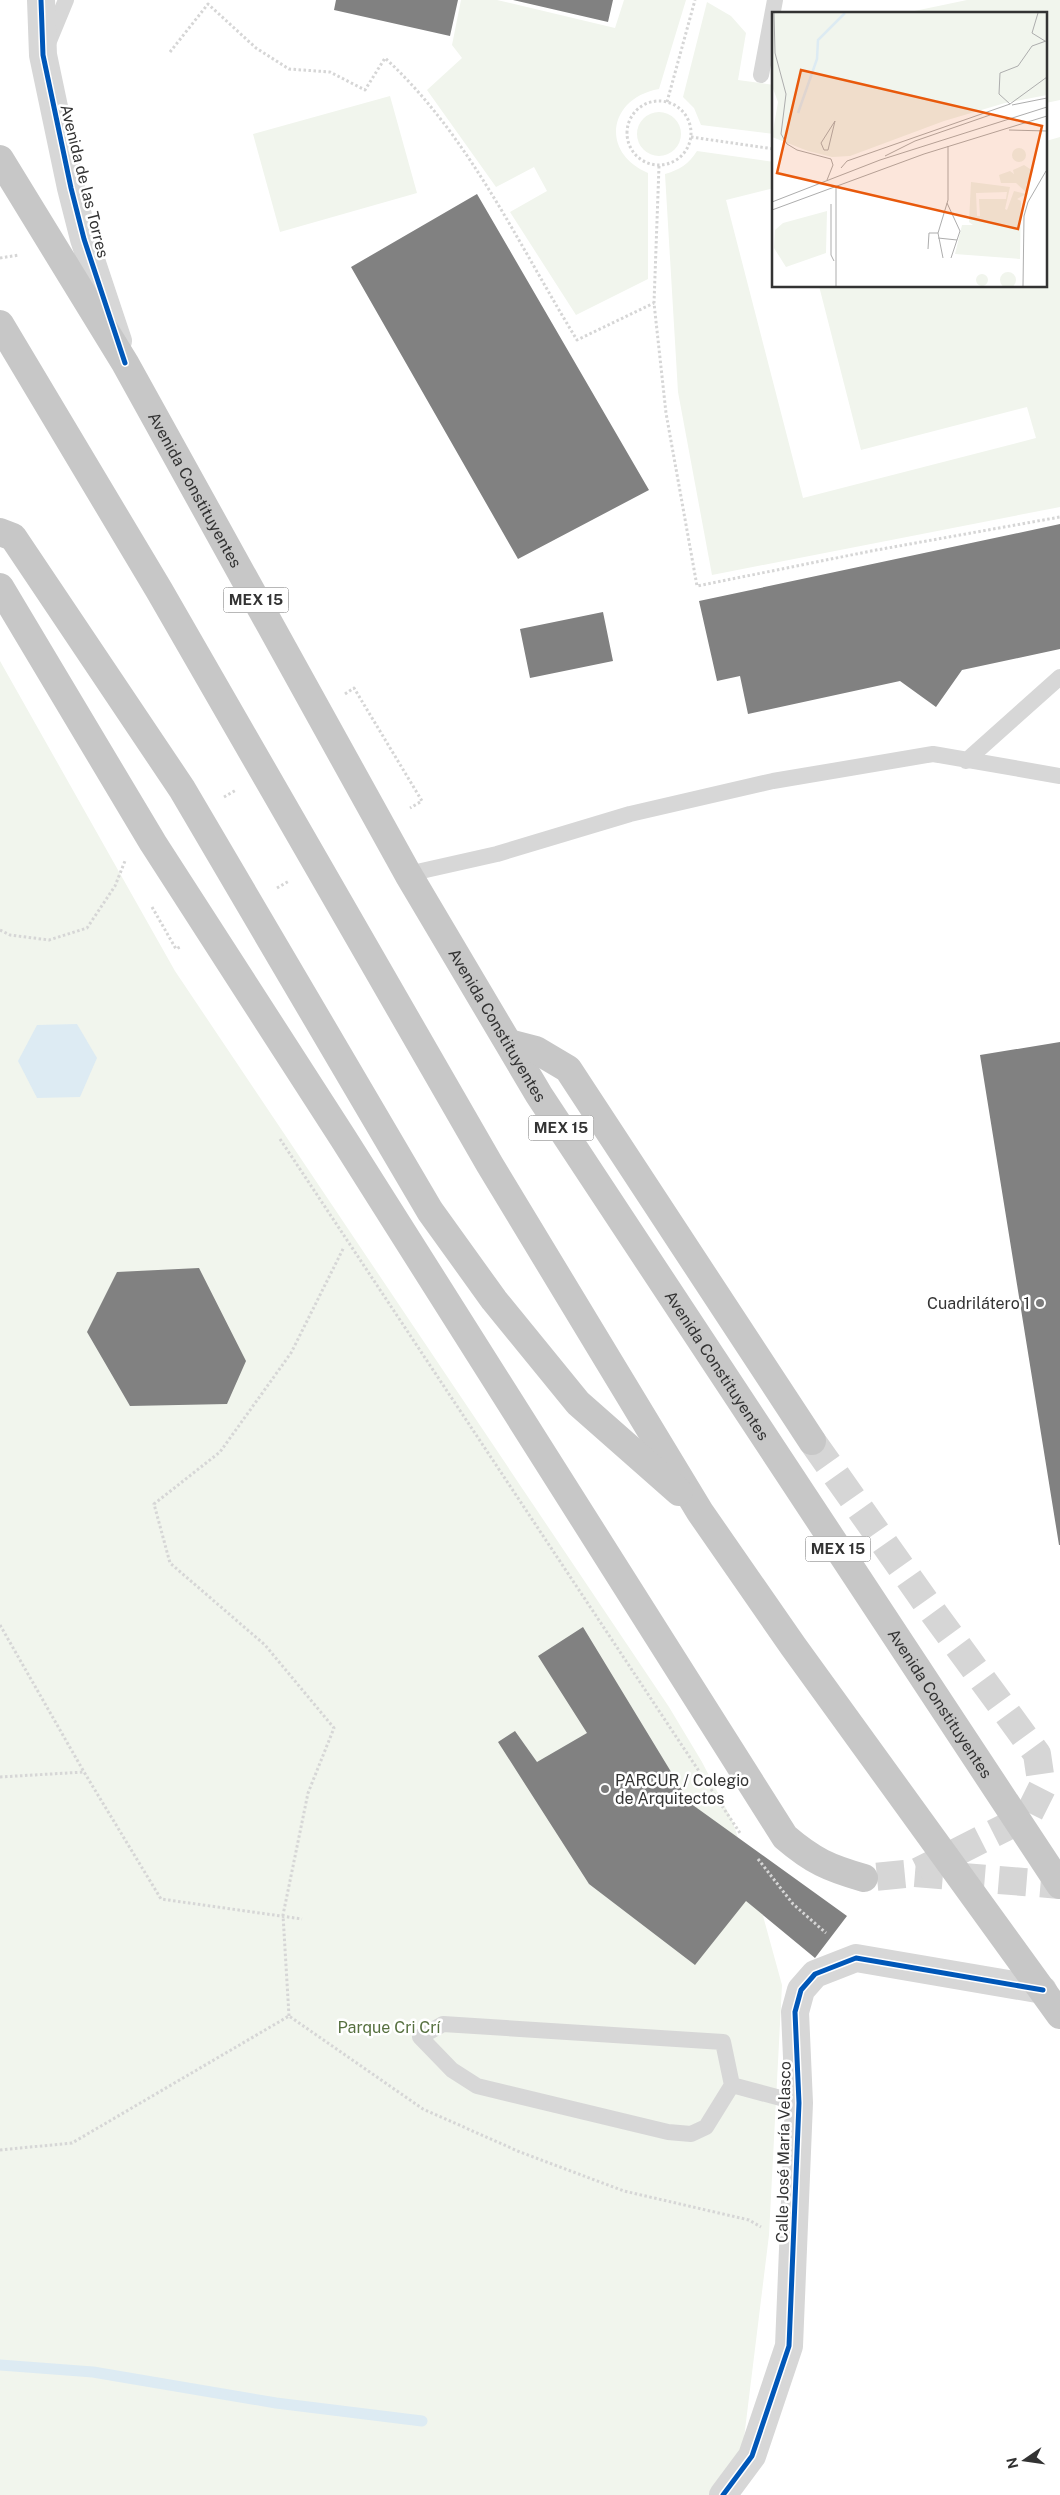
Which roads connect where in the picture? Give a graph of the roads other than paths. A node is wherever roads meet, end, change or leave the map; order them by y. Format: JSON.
{"nodes":[{"id":1,"x":41,"y":0,"type":"edge"},
{"id":2,"x":66,"y":0,"type":"edge"},
{"id":3,"x":772,"y":16,"type":"edge"},
{"id":4,"x":44,"y":55,"type":"junction"},
{"id":5,"x":761,"y":75,"type":"dead end"},
{"id":6,"x":0,"y":159,"type":"edge"},
{"id":7,"x":0,"y":324,"type":"edge"},
{"id":8,"x":125,"y":363,"type":"junction"},
{"id":9,"x":0,"y":532,"type":"edge"},
{"id":10,"x":0,"y":587,"type":"edge"},
{"id":11,"x":1060,"y":677,"type":"edge"},
{"id":12,"x":966,"y":761,"type":"junction"},
{"id":13,"x":1060,"y":776,"type":"edge"},
{"id":14,"x":408,"y":874,"type":"junction"},
{"id":15,"x":509,"y":1043,"type":"junction"},
{"id":16,"x":812,"y":1440,"type":"tunnel mouth"},
{"id":17,"x":700,"y":1512,"type":"junction"},
{"id":18,"x":864,"y":1878,"type":"tunnel mouth"},
{"id":19,"x":1060,"y":1884,"type":"edge"},
{"id":20,"x":1043,"y":1990,"type":"junction"},
{"id":21,"x":1060,"y":2015,"type":"edge"},
{"id":22,"x":732,"y":2085,"type":"junction"},
{"id":23,"x":799,"y":2103,"type":"junction"},
{"id":24,"x":723,"y":2495,"type":"edge"}],
"edges":[{"from":1,"to":4,"type":"street","name":"Avenida de las Torres"},
{"from":2,"to":4,"type":"lane"},
{"from":3,"to":5,"type":"lane"},
{"from":4,"to":8,"type":"street","name":"Avenida de las Torres"},
{"from":6,"to":8,"type":"highway","name":"Avenida Constituyentes","number":"MEX 15"},
{"from":7,"to":17,"type":"highway"},
{"from":8,"to":14,"type":"highway","name":"Avenida Constituyentes","number":"MEX 15"},
{"from":9,"to":17,"type":"highway"},
{"from":10,"to":18,"type":"highway"},
{"from":11,"to":12,"type":"lane"},
{"from":12,"to":13,"type":"lane"},
{"from":12,"to":14,"type":"lane"},
{"from":14,"to":15,"type":"highway","name":"Avenida Constituyentes","number":"MEX 15"},
{"from":15,"to":16,"type":"highway"},
{"from":15,"to":19,"type":"highway","name":"Avenida Constituyentes","number":"MEX 15"},
{"from":17,"to":20,"type":"highway"},
{"from":20,"to":21,"type":"highway"},
{"from":20,"to":23,"type":"street","name":"Calle José María Velasco"},
{"from":22,"to":22,"type":"lane"},
{"from":22,"to":23,"type":"lane"},
{"from":23,"to":24,"type":"street","name":"Calle José María Velasco"}]}
